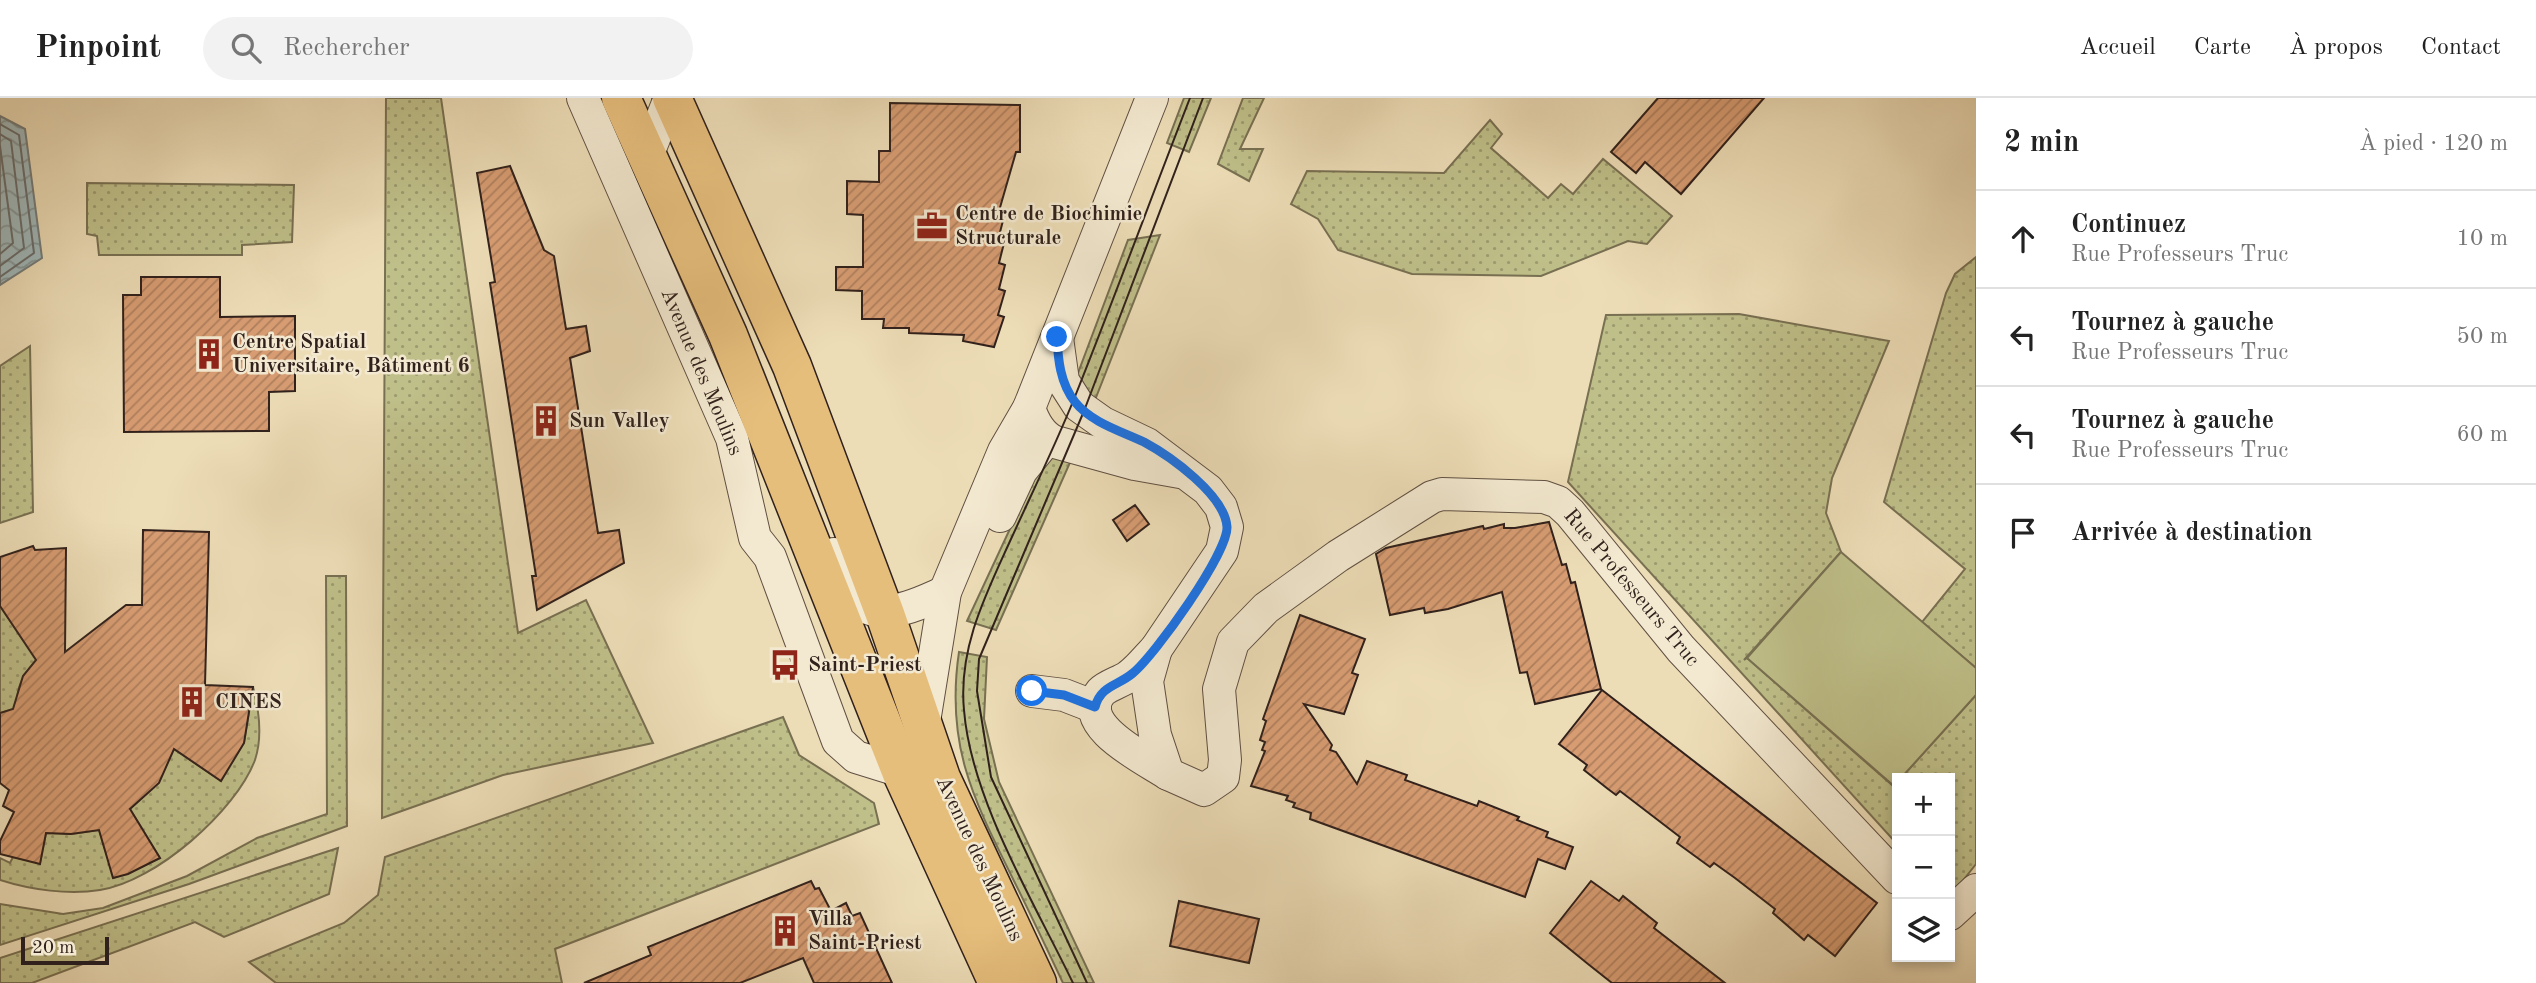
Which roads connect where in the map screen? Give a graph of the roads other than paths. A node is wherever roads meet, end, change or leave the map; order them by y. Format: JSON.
{"nodes":[{"id":1,"x":583,"y":98,"type":"edge"},
{"id":2,"x":621,"y":98,"type":"edge"},
{"id":3,"x":671,"y":98,"type":"edge"},
{"id":4,"x":1152,"y":98,"type":"edge"},
{"id":5,"x":647,"y":156,"type":"junction"},
{"id":6,"x":1057,"y":337,"type":"junction"},
{"id":7,"x":1029,"y":408,"type":"junction"},
{"id":8,"x":1047,"y":439,"type":"junction"},
{"id":9,"x":777,"y":454,"type":"junction"},
{"id":10,"x":1185,"y":473,"type":"junction"},
{"id":11,"x":966,"y":541,"type":"junction"},
{"id":12,"x":945,"y":592,"type":"junction"},
{"id":13,"x":885,"y":614,"type":"junction"},
{"id":14,"x":1156,"y":649,"type":"junction"},
{"id":15,"x":1032,"y":691,"type":"dead end"},
{"id":16,"x":1095,"y":707,"type":"junction"},
{"id":17,"x":923,"y":729,"type":"junction"},
{"id":18,"x":901,"y":771,"type":"junction"},
{"id":19,"x":1168,"y":774,"type":"junction"},
{"id":20,"x":1892,"y":873,"type":"edge"},
{"id":21,"x":1976,"y":890,"type":"edge"},
{"id":22,"x":1955,"y":909,"type":"edge"},
{"id":23,"x":998,"y":983,"type":"edge"},
{"id":24,"x":1037,"y":983,"type":"edge"}],
"edges":[{"from":1,"to":18,"type":"street","name":"Avenue des Moulins"},
{"from":2,"to":5,"type":"main road","name":"Avenue des Moulins"},
{"from":3,"to":5,"type":"street"},
{"from":3,"to":13,"type":"main road","name":"Avenue des Moulins"},
{"from":4,"to":6,"type":"street"},
{"from":5,"to":9,"type":"main road","name":"Avenue des Moulins"},
{"from":6,"to":7,"type":"street"},
{"from":6,"to":10,"type":"street"},
{"from":7,"to":8,"type":"street"},
{"from":7,"to":11,"type":"street"},
{"from":8,"to":10,"type":"street"},
{"from":8,"to":11,"type":"street"},
{"from":9,"to":13,"type":"street","name":"Avenue des Moulins"},
{"from":9,"to":18,"type":"main road","name":"Avenue des Moulins"},
{"from":10,"to":14,"type":"street"},
{"from":11,"to":12,"type":"street"},
{"from":12,"to":13,"type":"street"},
{"from":12,"to":17,"type":"street"},
{"from":13,"to":17,"type":"main road","name":"Avenue des Moulins"},
{"from":14,"to":16,"type":"street"},
{"from":14,"to":19,"type":"street"},
{"from":15,"to":16,"type":"street"},
{"from":16,"to":19,"type":"street","name":"Rue Professeurs Truc"},
{"from":17,"to":24,"type":"main road","name":"Avenue des Moulins"},
{"from":18,"to":23,"type":"main road","name":"Avenue des Moulins"},
{"from":19,"to":20,"type":"street","name":"Rue Professeurs Truc"},
{"from":21,"to":22,"type":"street"}]}
